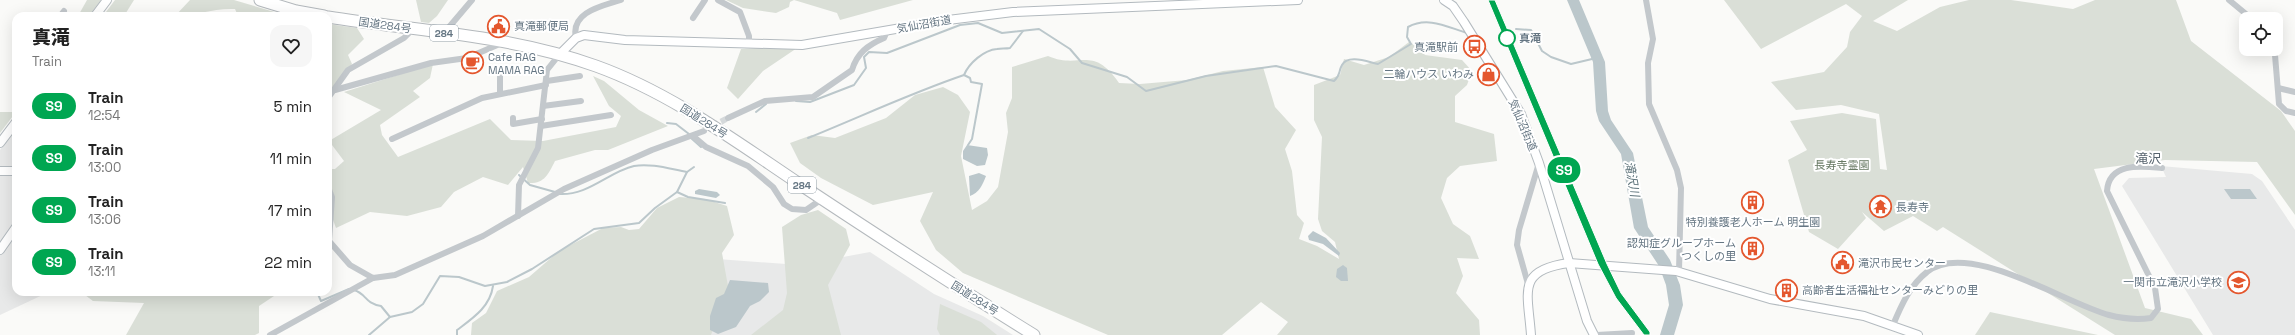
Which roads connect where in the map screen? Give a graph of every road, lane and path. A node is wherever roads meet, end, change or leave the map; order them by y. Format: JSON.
{"nodes":[{"id":1,"x":107,"y":0,"type":"edge"},
{"id":2,"x":260,"y":0,"type":"edge"},
{"id":3,"x":472,"y":0,"type":"edge"},
{"id":4,"x":621,"y":0,"type":"edge"},
{"id":5,"x":705,"y":0,"type":"edge"},
{"id":6,"x":718,"y":0,"type":"edge"},
{"id":7,"x":1298,"y":0,"type":"edge"},
{"id":8,"x":1444,"y":0,"type":"edge"},
{"id":9,"x":1646,"y":0,"type":"edge"},
{"id":10,"x":2229,"y":0,"type":"edge"},
{"id":11,"x":1165,"y":3,"type":"edge"},
{"id":12,"x":98,"y":12,"type":"edge"},
{"id":13,"x":302,"y":12,"type":"edge"},
{"id":14,"x":2244,"y":12,"type":"edge"},
{"id":15,"x":332,"y":18,"type":"edge"},
{"id":16,"x":693,"y":18,"type":"dead end"},
{"id":17,"x":413,"y":29,"type":"junction"},
{"id":18,"x":888,"y":30,"type":"junction"},
{"id":19,"x":444,"y":33,"type":"junction"},
{"id":20,"x":576,"y":38,"type":"junction"},
{"id":21,"x":502,"y":44,"type":"junction"},
{"id":22,"x":749,"y":44,"type":"junction"},
{"id":23,"x":559,"y":55,"type":"junction"},
{"id":24,"x":2275,"y":56,"type":"edge"},
{"id":25,"x":500,"y":74,"type":"dead end"},
{"id":26,"x":580,"y":76,"type":"dead end"},
{"id":27,"x":546,"y":83,"type":"junction"},
{"id":28,"x":2278,"y":88,"type":"junction"},
{"id":29,"x":335,"y":90,"type":"junction"},
{"id":30,"x":2295,"y":92,"type":"edge"},
{"id":31,"x":332,"y":93,"type":"edge"},
{"id":32,"x":500,"y":94,"type":"junction"},
{"id":33,"x":581,"y":101,"type":"dead end"},
{"id":34,"x":543,"y":106,"type":"junction"},
{"id":35,"x":2295,"y":113,"type":"edge"},
{"id":36,"x":611,"y":115,"type":"dead end"},
{"id":37,"x":513,"y":118,"type":"dead end"},
{"id":38,"x":728,"y":118,"type":"tunnel mouth"},
{"id":39,"x":542,"y":119,"type":"junction"},
{"id":40,"x":541,"y":126,"type":"junction"},
{"id":41,"x":12,"y":127,"type":"edge"},
{"id":42,"x":704,"y":131,"type":"dead end"},
{"id":43,"x":693,"y":136,"type":"junction"},
{"id":44,"x":392,"y":139,"type":"dead end"},
{"id":45,"x":0,"y":143,"type":"edge"},
{"id":46,"x":1539,"y":163,"type":"junction"},
{"id":47,"x":2162,"y":168,"type":"dead end"},
{"id":48,"x":0,"y":171,"type":"edge"},
{"id":49,"x":12,"y":171,"type":"edge"},
{"id":50,"x":822,"y":199,"type":"junction"},
{"id":51,"x":518,"y":216,"type":"junction"},
{"id":52,"x":12,"y":233,"type":"edge"},
{"id":53,"x":332,"y":244,"type":"edge"},
{"id":54,"x":0,"y":250,"type":"edge"},
{"id":55,"x":1570,"y":263,"type":"junction"},
{"id":56,"x":1678,"y":271,"type":"junction"},
{"id":57,"x":373,"y":278,"type":"junction"},
{"id":58,"x":1528,"y":284,"type":"junction"},
{"id":59,"x":1893,"y":325,"type":"junction"},
{"id":60,"x":1632,"y":333,"type":"dead end"},
{"id":61,"x":270,"y":335,"type":"edge"},
{"id":62,"x":1034,"y":335,"type":"edge"},
{"id":63,"x":1531,"y":335,"type":"edge"},
{"id":64,"x":1594,"y":335,"type":"edge"},
{"id":65,"x":1597,"y":335,"type":"edge"},
{"id":66,"x":1918,"y":335,"type":"edge"}],
"edges":[{"from":1,"to":12,"type":"street"},
{"from":2,"to":13,"type":"highway"},
{"from":3,"to":19,"type":"street"},
{"from":4,"to":20,"type":"street"},
{"from":5,"to":16,"type":"street"},
{"from":6,"to":22,"type":"street"},
{"from":7,"to":11,"type":"street","name":"気仙沼街道"},
{"from":8,"to":46,"type":"street","name":"気仙沼街道"},
{"from":9,"to":56,"type":"street"},
{"from":10,"to":14,"type":"street"},
{"from":11,"to":18,"type":"street","name":"気仙沼街道"},
{"from":15,"to":17,"type":"highway","name":"国道284号","number":"284"},
{"from":17,"to":19,"type":"highway","name":"国道284号","number":"284"},
{"from":17,"to":29,"type":"street"},
{"from":18,"to":22,"type":"street","name":"気仙沼街道"},
{"from":18,"to":38,"type":"street"},
{"from":19,"to":21,"type":"highway","name":"国道284号","number":"284"},
{"from":20,"to":22,"type":"street","name":"気仙沼街道"},
{"from":20,"to":23,"type":"street"},
{"from":21,"to":23,"type":"highway","name":"国道284号","number":"284"},
{"from":21,"to":29,"type":"street"},
{"from":23,"to":27,"type":"street"},
{"from":23,"to":50,"type":"highway","name":"国道284号","number":"284"},
{"from":24,"to":28,"type":"street"},
{"from":25,"to":32,"type":"street"},
{"from":26,"to":27,"type":"street"},
{"from":27,"to":32,"type":"street"},
{"from":27,"to":34,"type":"street"},
{"from":28,"to":30,"type":"street"},
{"from":28,"to":35,"type":"street"},
{"from":29,"to":31,"type":"street"},
{"from":32,"to":44,"type":"street"},
{"from":33,"to":34,"type":"street"},
{"from":34,"to":39,"type":"street"},
{"from":36,"to":40,"type":"street"},
{"from":37,"to":39,"type":"street"},
{"from":39,"to":40,"type":"street"},
{"from":40,"to":51,"type":"street"},
{"from":41,"to":45,"type":"street"},
{"from":42,"to":43,"type":"street"},
{"from":43,"to":50,"type":"street"},
{"from":43,"to":51,"type":"street"},
{"from":46,"to":55,"type":"street","name":"気仙沼街道"},
{"from":46,"to":58,"type":"street"},
{"from":47,"to":59,"type":"street"},
{"from":48,"to":49,"type":"street"},
{"from":50,"to":62,"type":"highway","name":"国道284号","number":"284"},
{"from":51,"to":57,"type":"street"},
{"from":52,"to":54,"type":"street"},
{"from":53,"to":57,"type":"street"},
{"from":55,"to":56,"type":"street"},
{"from":55,"to":58,"type":"street"},
{"from":55,"to":64,"type":"street","name":"気仙沼街道"},
{"from":56,"to":59,"type":"street"},
{"from":57,"to":61,"type":"street"},
{"from":58,"to":63,"type":"street"},
{"from":59,"to":66,"type":"street"},
{"from":60,"to":65,"type":"street"}]}
